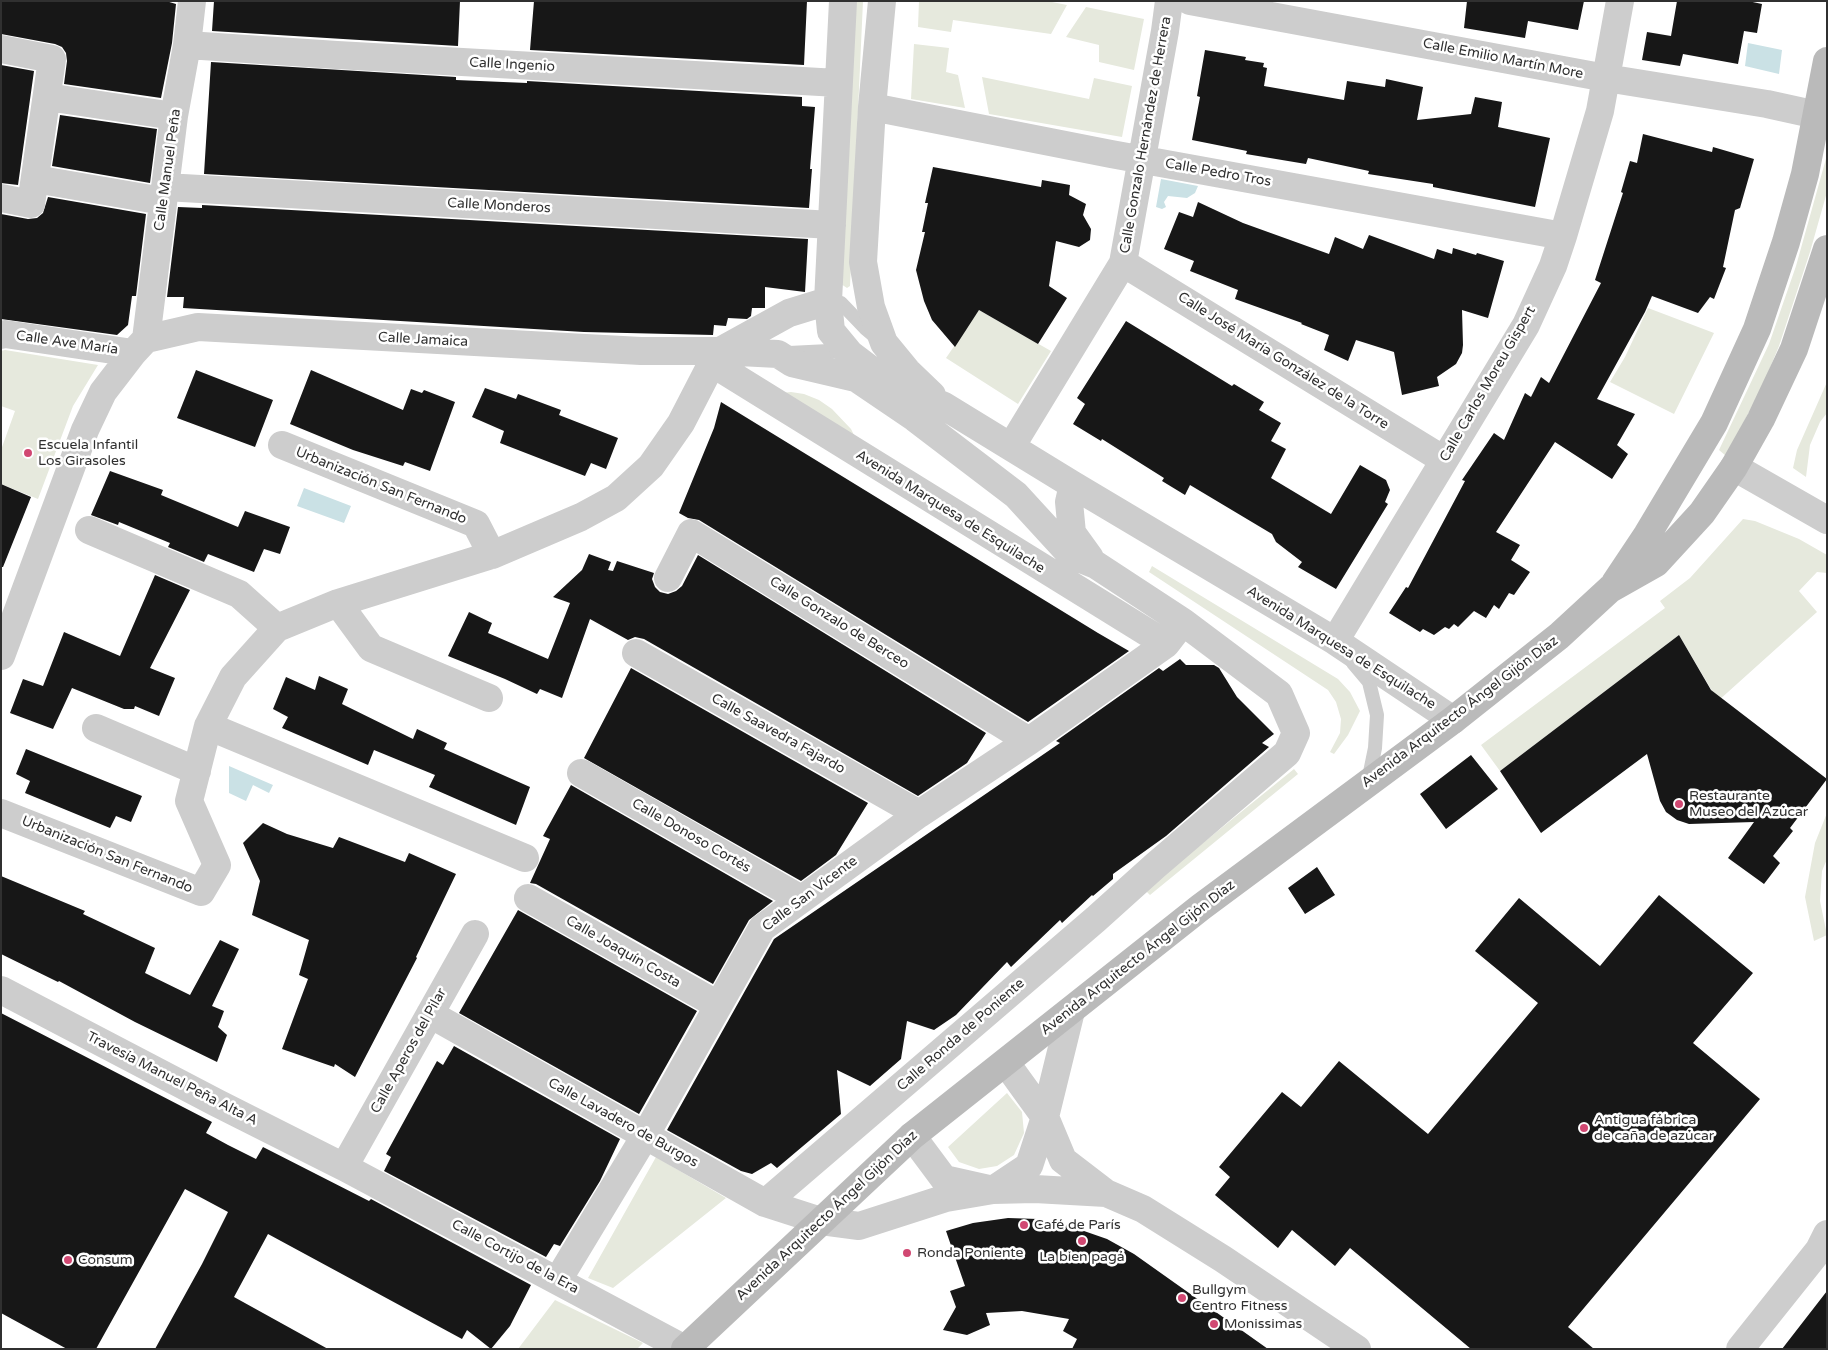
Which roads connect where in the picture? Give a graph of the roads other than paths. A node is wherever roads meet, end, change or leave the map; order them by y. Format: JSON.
{"nodes":[{"id":1,"x":192,"y":1,"type":"edge"},
{"id":2,"x":843,"y":1,"type":"edge"},
{"id":3,"x":882,"y":1,"type":"edge"},
{"id":4,"x":1169,"y":1,"type":"edge"},
{"id":5,"x":1190,"y":1,"type":"edge"},
{"id":6,"x":1620,"y":1,"type":"edge"},
{"id":7,"x":187,"y":45,"type":"junction"},
{"id":8,"x":1,"y":49,"type":"edge"},
{"id":9,"x":1827,"y":61,"type":"edge"},
{"id":10,"x":1606,"y":78,"type":"junction"},
{"id":11,"x":838,"y":83,"type":"junction"},
{"id":12,"x":47,"y":98,"type":"junction"},
{"id":13,"x":872,"y":107,"type":"junction"},
{"id":14,"x":1817,"y":115,"type":"junction"},
{"id":15,"x":174,"y":116,"type":"junction"},
{"id":16,"x":1142,"y":160,"type":"junction"},
{"id":17,"x":35,"y":179,"type":"junction"},
{"id":18,"x":164,"y":194,"type":"junction"},
{"id":19,"x":1,"y":198,"type":"edge"},
{"id":20,"x":832,"y":225,"type":"junction"},
{"id":21,"x":1563,"y":236,"type":"junction"},
{"id":22,"x":1827,"y":250,"type":"edge"},
{"id":23,"x":1122,"y":263,"type":"junction"},
{"id":24,"x":828,"y":301,"type":"junction"},
{"id":25,"x":1,"y":335,"type":"edge"},
{"id":26,"x":884,"y":343,"type":"junction"},
{"id":27,"x":139,"y":346,"type":"junction"},
{"id":28,"x":716,"y":357,"type":"junction"},
{"id":29,"x":853,"y":366,"type":"junction"},
{"id":30,"x":887,"y":382,"type":"junction"},
{"id":31,"x":944,"y":406,"type":"junction"},
{"id":32,"x":915,"y":418,"type":"junction"},
{"id":33,"x":282,"y":445,"type":"dead end"},
{"id":34,"x":1011,"y":447,"type":"junction"},
{"id":35,"x":1444,"y":460,"type":"junction"},
{"id":36,"x":1734,"y":466,"type":"junction"},
{"id":37,"x":1073,"y":485,"type":"junction"},
{"id":38,"x":1827,"y":520,"type":"edge"},
{"id":39,"x":89,"y":530,"type":"dead end"},
{"id":40,"x":492,"y":555,"type":"junction"},
{"id":41,"x":1096,"y":565,"type":"junction"},
{"id":42,"x":668,"y":578,"type":"dead end"},
{"id":43,"x":1610,"y":590,"type":"junction"},
{"id":44,"x":338,"y":604,"type":"junction"},
{"id":45,"x":1183,"y":622,"type":"junction"},
{"id":46,"x":278,"y":628,"type":"junction"},
{"id":47,"x":1335,"y":641,"type":"junction"},
{"id":48,"x":1166,"y":644,"type":"junction"},
{"id":49,"x":636,"y":653,"type":"dead end"},
{"id":50,"x":1,"y":656,"type":"edge"},
{"id":51,"x":490,"y":698,"type":"dead end"},
{"id":52,"x":1452,"y":720,"type":"junction"},
{"id":53,"x":208,"y":726,"type":"junction"},
{"id":54,"x":96,"y":728,"type":"dead end"},
{"id":55,"x":1030,"y":741,"type":"junction"},
{"id":56,"x":197,"y":771,"type":"junction"},
{"id":57,"x":581,"y":773,"type":"dead end"},
{"id":58,"x":1368,"y":782,"type":"junction"},
{"id":59,"x":1,"y":813,"type":"edge"},
{"id":60,"x":919,"y":814,"type":"junction"},
{"id":61,"x":525,"y":858,"type":"dead end"},
{"id":62,"x":1156,"y":865,"type":"joint"},
{"id":63,"x":528,"y":898,"type":"dead end"},
{"id":64,"x":801,"y":899,"type":"junction"},
{"id":65,"x":474,"y":934,"type":"dead end"},
{"id":66,"x":1,"y":990,"type":"edge"},
{"id":67,"x":718,"y":1005,"type":"junction"},
{"id":68,"x":1071,"y":1011,"type":"junction"},
{"id":69,"x":430,"y":1014,"type":"junction"},
{"id":70,"x":1006,"y":1062,"type":"junction"},
{"id":71,"x":1046,"y":1117,"type":"junction"},
{"id":72,"x":645,"y":1136,"type":"junction"},
{"id":73,"x":912,"y":1136,"type":"junction"},
{"id":74,"x":344,"y":1167,"type":"junction"},
{"id":75,"x":993,"y":1190,"type":"junction"},
{"id":76,"x":1106,"y":1194,"type":"junction"},
{"id":77,"x":765,"y":1203,"type":"junction"},
{"id":78,"x":821,"y":1221,"type":"junction"},
{"id":79,"x":1827,"y":1234,"type":"edge"},
{"id":80,"x":558,"y":1280,"type":"junction"},
{"id":81,"x":685,"y":1349,"type":"edge"},
{"id":82,"x":1357,"y":1349,"type":"edge"},
{"id":83,"x":1740,"y":1349,"type":"edge"}],
"edges":[{"from":1,"to":7,"type":"street","name":"Calle Manuel Peña"},
{"from":2,"to":11,"type":"street","name":"Avenida Marquesa de Esquilache"},
{"from":3,"to":13,"type":"street","name":"Avenida Marquesa de Esquilache"},
{"from":4,"to":16,"type":"street","name":"Calle Gonzalo Hernández de Herrera"},
{"from":5,"to":10,"type":"street","name":"Calle Emilio Martín More"},
{"from":6,"to":10,"type":"street","name":"Calle Carlos Moreu Gispert"},
{"from":7,"to":11,"type":"street","name":"Calle Ingenio"},
{"from":7,"to":15,"type":"street","name":"Calle Manuel Peña"},
{"from":8,"to":12,"type":"street"},
{"from":9,"to":14,"type":"main road","name":"Avenida Arquitecto Ángel Gijón Díaz"},
{"from":10,"to":14,"type":"street","name":"Calle Emilio Martín More"},
{"from":10,"to":21,"type":"street","name":"Calle Carlos Moreu Gispert"},
{"from":11,"to":20,"type":"street","name":"Avenida Marquesa de Esquilache"},
{"from":12,"to":15,"type":"street"},
{"from":12,"to":17,"type":"street"},
{"from":13,"to":16,"type":"street","name":"Calle Pedro Tros"},
{"from":13,"to":26,"type":"street","name":"Avenida Marquesa de Esquilache"},
{"from":14,"to":43,"type":"main road","name":"Avenida Arquitecto Ángel Gijón Díaz"},
{"from":15,"to":18,"type":"street","name":"Calle Manuel Peña"},
{"from":16,"to":21,"type":"street","name":"Calle Pedro Tros"},
{"from":16,"to":23,"type":"street","name":"Calle Gonzalo Hernández de Herrera"},
{"from":17,"to":18,"type":"street","name":"Calle Monderos"},
{"from":17,"to":19,"type":"street"},
{"from":18,"to":20,"type":"street","name":"Calle Monderos"},
{"from":18,"to":27,"type":"street","name":"Calle Manuel Peña"},
{"from":20,"to":24,"type":"street","name":"Avenida Marquesa de Esquilache"},
{"from":21,"to":35,"type":"street","name":"Calle Carlos Moreu Gispert"},
{"from":22,"to":36,"type":"main road","name":"Avenida Arquitecto Ángel Gijón Díaz"},
{"from":23,"to":34,"type":"street","name":"Calle Gonzalo Hernández de Herrera"},
{"from":23,"to":35,"type":"street","name":"Calle José María González de la Torre"},
{"from":24,"to":26,"type":"lane"},
{"from":24,"to":28,"type":"street","name":"Calle Jamaica"},
{"from":24,"to":29,"type":"street","name":"Avenida Marquesa de Esquilache"},
{"from":25,"to":27,"type":"street","name":"Calle Ave María"},
{"from":26,"to":31,"type":"street","name":"Avenida Marquesa de Esquilache"},
{"from":27,"to":28,"type":"street","name":"Calle Jamaica"},
{"from":27,"to":50,"type":"street"},
{"from":28,"to":29,"type":"street","name":"Calle Jamaica"},
{"from":28,"to":40,"type":"street","name":"Urbanización San Fernando"},
{"from":28,"to":48,"type":"street","name":"Avenida Marquesa de Esquilache"},
{"from":29,"to":30,"type":"street","name":"Avenida Marquesa de Esquilache"},
{"from":29,"to":32,"type":"street","name":"Avenida Marquesa de Esquilache"},
{"from":30,"to":31,"type":"street","name":"Avenida Marquesa de Esquilache"},
{"from":30,"to":32,"type":"lane"},
{"from":31,"to":34,"type":"street","name":"Avenida Marquesa de Esquilache"},
{"from":32,"to":41,"type":"street","name":"Avenida Marquesa de Esquilache"},
{"from":33,"to":40,"type":"street","name":"Urbanización San Fernando"},
{"from":34,"to":37,"type":"street","name":"Avenida Marquesa de Esquilache"},
{"from":35,"to":47,"type":"street","name":"Calle Carlos Moreu Gispert"},
{"from":36,"to":38,"type":"street"},
{"from":36,"to":43,"type":"main road","name":"Avenida Arquitecto Ángel Gijón Díaz"},
{"from":37,"to":41,"type":"street","name":"Avenida Marquesa de Esquilache"},
{"from":37,"to":47,"type":"street","name":"Avenida Marquesa de Esquilache"},
{"from":39,"to":46,"type":"street"},
{"from":40,"to":44,"type":"street","name":"Urbanización San Fernando"},
{"from":41,"to":45,"type":"street","name":"Avenida Marquesa de Esquilache"},
{"from":42,"to":55,"type":"street","name":"Calle Gonzalo de Berceo"},
{"from":43,"to":52,"type":"main road","name":"Avenida Arquitecto Ángel Gijón Díaz"},
{"from":44,"to":46,"type":"street","name":"Urbanización San Fernando"},
{"from":44,"to":51,"type":"street"},
{"from":45,"to":48,"type":"street"},
{"from":45,"to":62,"type":"street","name":"Avenida Marquesa de Esquilache"},
{"from":46,"to":53,"type":"street","name":"Urbanización San Fernando"},
{"from":47,"to":52,"type":"street","name":"Avenida Marquesa de Esquilache"},
{"from":47,"to":58,"type":"lane"},
{"from":48,"to":55,"type":"street","name":"Calle San Vicente"},
{"from":49,"to":60,"type":"street","name":"Calle Saavedra Fajardo"},
{"from":52,"to":58,"type":"main road","name":"Avenida Arquitecto Ángel Gijón Díaz"},
{"from":53,"to":56,"type":"street","name":"Urbanización San Fernando"},
{"from":53,"to":61,"type":"street"},
{"from":54,"to":56,"type":"street"},
{"from":55,"to":60,"type":"street","name":"Calle San Vicente"},
{"from":56,"to":59,"type":"street","name":"Urbanización San Fernando"},
{"from":57,"to":64,"type":"street","name":"Calle Donoso Cortés"},
{"from":58,"to":68,"type":"main road","name":"Avenida Arquitecto Ángel Gijón Díaz"},
{"from":60,"to":64,"type":"street","name":"Calle San Vicente"},
{"from":62,"to":77,"type":"street","name":"Calle Ronda de Poniente"},
{"from":63,"to":67,"type":"street","name":"Calle Joaquín Costa"},
{"from":64,"to":67,"type":"street","name":"Calle San Vicente"},
{"from":65,"to":69,"type":"street","name":"Calle Aperos del Pilar"},
{"from":66,"to":74,"type":"street","name":"Travesía Manuel Peña Alta A"},
{"from":67,"to":72,"type":"street","name":"Calle San Vicente"},
{"from":68,"to":70,"type":"main road","name":"Avenida Arquitecto Ángel Gijón Díaz"},
{"from":68,"to":71,"type":"street"},
{"from":69,"to":72,"type":"street","name":"Calle Lavadero de Burgos"},
{"from":69,"to":74,"type":"street","name":"Calle Aperos del Pilar"},
{"from":70,"to":71,"type":"street"},
{"from":70,"to":73,"type":"main road","name":"Avenida Arquitecto Ángel Gijón Díaz"},
{"from":71,"to":75,"type":"street"},
{"from":71,"to":76,"type":"street"},
{"from":72,"to":77,"type":"street","name":"Calle Lavadero de Burgos"},
{"from":72,"to":80,"type":"street","name":"Calle San Vicente"},
{"from":73,"to":75,"type":"street"},
{"from":73,"to":78,"type":"main road","name":"Avenida Arquitecto Ángel Gijón Díaz"},
{"from":74,"to":80,"type":"street","name":"Calle Cortijo de la Era"},
{"from":75,"to":76,"type":"street"},
{"from":75,"to":78,"type":"street","name":"Calle Lavadero de Burgos"},
{"from":76,"to":82,"type":"street"},
{"from":77,"to":78,"type":"street","name":"Calle Lavadero de Burgos"},
{"from":78,"to":81,"type":"main road","name":"Avenida Arquitecto Ángel Gijón Díaz"},
{"from":79,"to":83,"type":"street"},
{"from":80,"to":81,"type":"street","name":"Calle Cortijo de la Era"}]}
